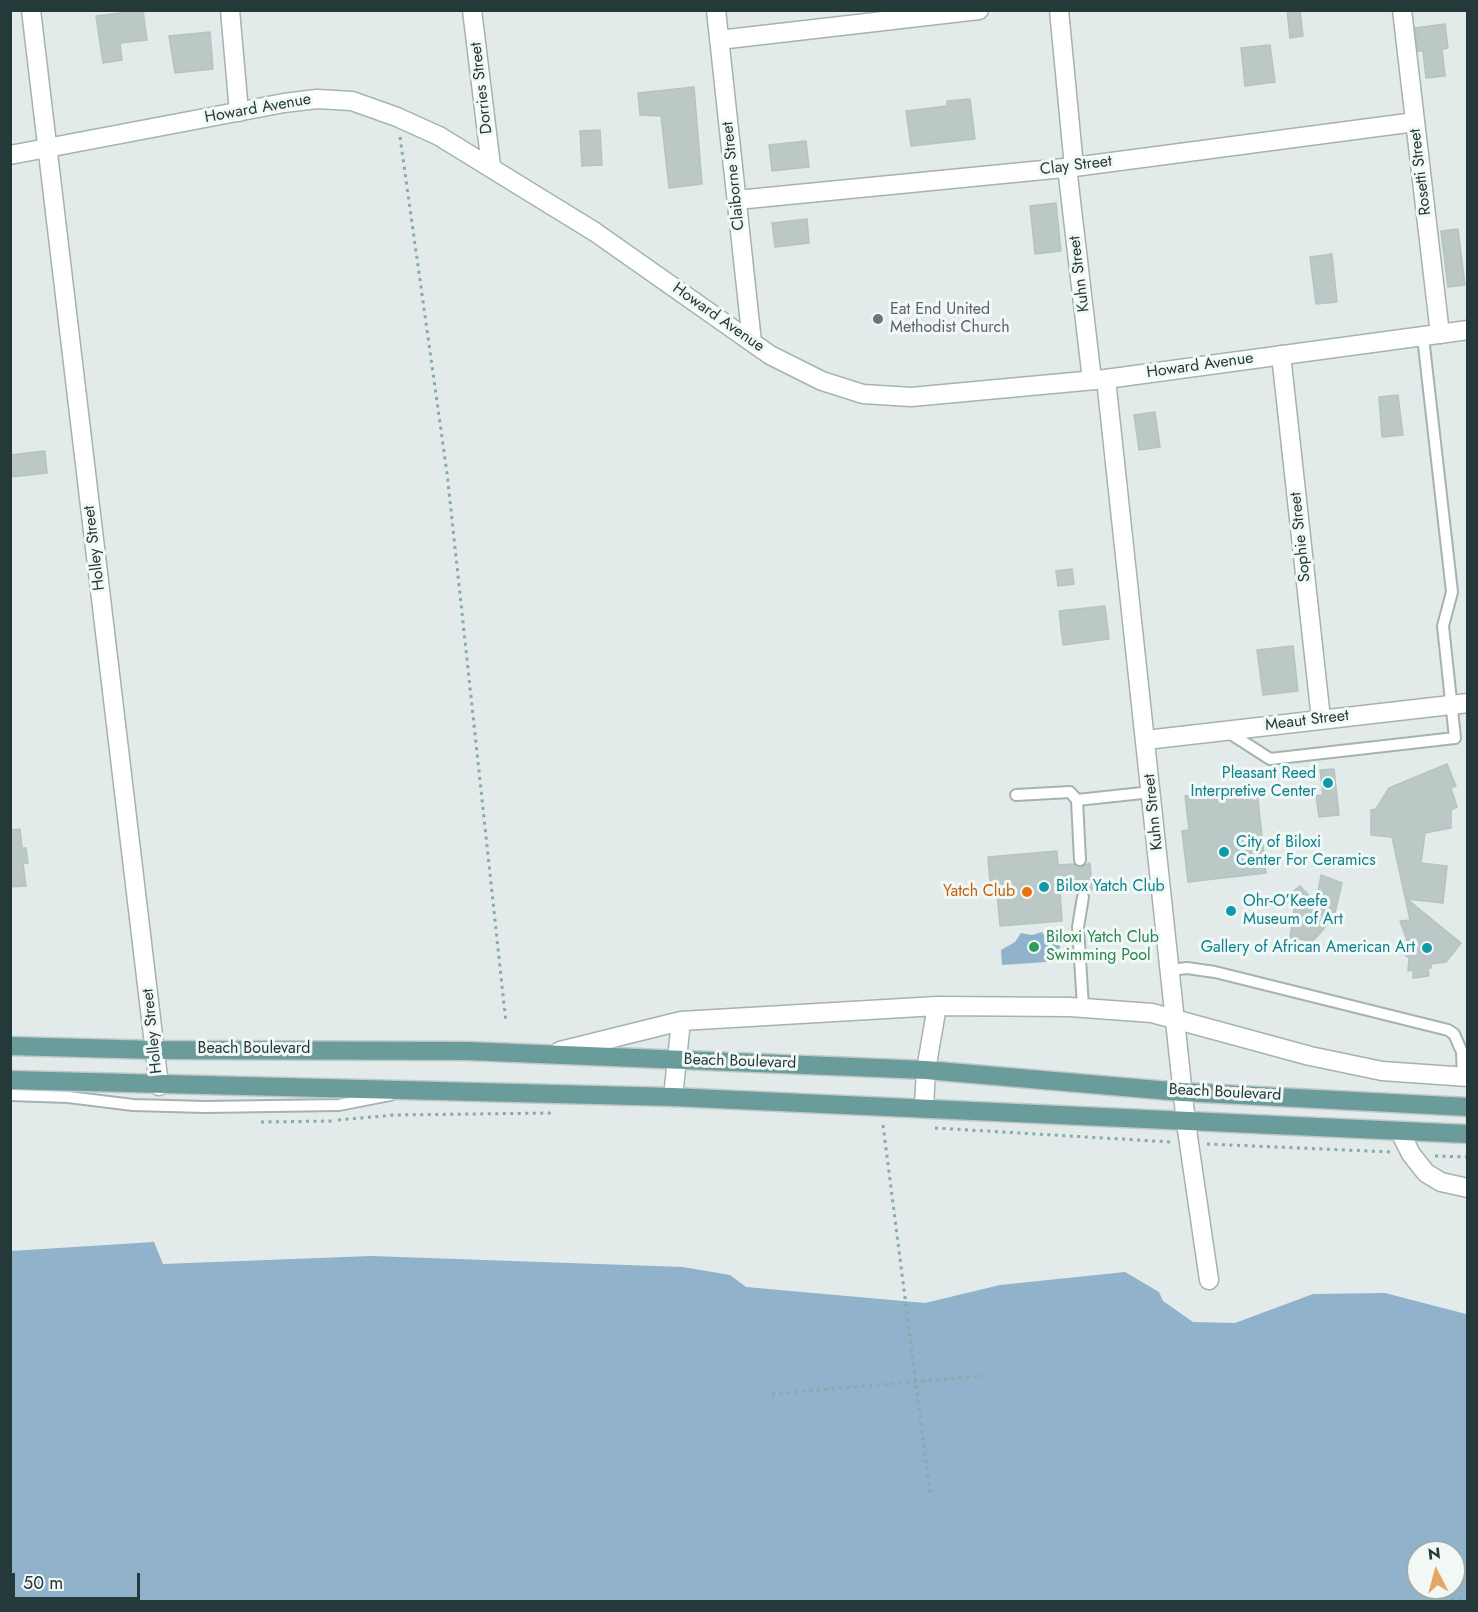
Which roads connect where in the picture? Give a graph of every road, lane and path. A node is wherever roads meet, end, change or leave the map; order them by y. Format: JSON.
{"nodes":[{"id":1,"x":30,"y":10,"type":"edge"},
{"id":2,"x":230,"y":10,"type":"edge"},
{"id":3,"x":472,"y":10,"type":"edge"},
{"id":4,"x":716,"y":10,"type":"edge"},
{"id":5,"x":979,"y":10,"type":"edge"},
{"id":6,"x":1059,"y":10,"type":"edge"},
{"id":7,"x":1402,"y":10,"type":"edge"},
{"id":8,"x":719,"y":40,"type":"junction"},
{"id":9,"x":240,"y":112,"type":"junction"},
{"id":10,"x":397,"y":117,"type":"junction"},
{"id":11,"x":1414,"y":122,"type":"junction"},
{"id":12,"x":45,"y":147,"type":"junction"},
{"id":13,"x":10,"y":155,"type":"edge"},
{"id":14,"x":491,"y":166,"type":"junction"},
{"id":15,"x":1071,"y":167,"type":"junction"},
{"id":16,"x":737,"y":200,"type":"junction"},
{"id":17,"x":1467,"y":330,"type":"edge"},
{"id":18,"x":1432,"y":335,"type":"junction"},
{"id":19,"x":752,"y":342,"type":"junction"},
{"id":20,"x":1281,"y":355,"type":"junction"},
{"id":21,"x":1099,"y":380,"type":"junction"},
{"id":22,"x":1459,"y":704,"type":"edge"},
{"id":23,"x":1321,"y":719,"type":"junction"},
{"id":24,"x":1225,"y":730,"type":"junction"},
{"id":25,"x":1146,"y":740,"type":"junction"},
{"id":26,"x":1152,"y":792,"type":"junction"},
{"id":27,"x":1016,"y":795,"type":"dead end"},
{"id":28,"x":1077,"y":800,"type":"junction"},
{"id":29,"x":1080,"y":860,"type":"dead end"},
{"id":30,"x":1083,"y":897,"type":"dead end"},
{"id":31,"x":1170,"y":970,"type":"junction"},
{"id":32,"x":937,"y":1006,"type":"junction"},
{"id":33,"x":1083,"y":1008,"type":"junction"},
{"id":34,"x":1176,"y":1020,"type":"junction"},
{"id":35,"x":681,"y":1022,"type":"junction"},
{"id":36,"x":506,"y":1023,"type":"dead end"},
{"id":37,"x":10,"y":1046,"type":"edge"},
{"id":38,"x":156,"y":1050,"type":"junction"},
{"id":39,"x":546,"y":1054,"type":"junction"},
{"id":40,"x":677,"y":1059,"type":"junction"},
{"id":41,"x":926,"y":1070,"type":"junction"},
{"id":42,"x":1465,"y":1077,"type":"edge"},
{"id":43,"x":10,"y":1080,"type":"edge"},
{"id":44,"x":159,"y":1086,"type":"junction"},
{"id":45,"x":410,"y":1090,"type":"junction"},
{"id":46,"x":1182,"y":1092,"type":"junction"},
{"id":47,"x":10,"y":1095,"type":"edge"},
{"id":48,"x":673,"y":1097,"type":"junction"},
{"id":49,"x":924,"y":1107,"type":"junction"},
{"id":50,"x":1467,"y":1107,"type":"edge"},
{"id":51,"x":556,"y":1113,"type":"dead end"},
{"id":52,"x":250,"y":1121,"type":"dead end"},
{"id":53,"x":1186,"y":1123,"type":"junction"},
{"id":54,"x":872,"y":1125,"type":"dead end"},
{"id":55,"x":931,"y":1128,"type":"dead end"},
{"id":56,"x":1400,"y":1132,"type":"junction"},
{"id":57,"x":1467,"y":1134,"type":"edge"},
{"id":58,"x":1190,"y":1144,"type":"junction"},
{"id":59,"x":1392,"y":1152,"type":"dead end"},
{"id":60,"x":1434,"y":1156,"type":"dead end"},
{"id":61,"x":1467,"y":1157,"type":"edge"},
{"id":62,"x":1467,"y":1188,"type":"edge"},
{"id":63,"x":1209,"y":1280,"type":"dead end"},
{"id":64,"x":983,"y":1376,"type":"dead end"},
{"id":65,"x":916,"y":1383,"type":"junction"},
{"id":66,"x":772,"y":1394,"type":"dead end"},
{"id":67,"x":930,"y":1494,"type":"dead end"}],
"edges":[{"from":1,"to":12,"type":"street","name":"Holley Street"},
{"from":2,"to":9,"type":"street"},
{"from":3,"to":14,"type":"street","name":"Dorries Street"},
{"from":4,"to":8,"type":"street","name":"Claiborne Street"},
{"from":5,"to":8,"type":"street"},
{"from":6,"to":15,"type":"street","name":"Kuhn Street"},
{"from":7,"to":11,"type":"street","name":"Rosetti Street"},
{"from":8,"to":16,"type":"street","name":"Claiborne Street"},
{"from":9,"to":10,"type":"street","name":"Howard Avenue"},
{"from":9,"to":12,"type":"street","name":"Howard Avenue"},
{"from":10,"to":14,"type":"street","name":"Howard Avenue"},
{"from":10,"to":36,"type":"path"},
{"from":11,"to":15,"type":"street","name":"Clay Street"},
{"from":11,"to":18,"type":"street","name":"Rosetti Street"},
{"from":12,"to":13,"type":"street","name":"Howard Avenue"},
{"from":12,"to":38,"type":"street","name":"Holley Street"},
{"from":14,"to":19,"type":"street","name":"Howard Avenue"},
{"from":15,"to":16,"type":"street","name":"Clay Street"},
{"from":15,"to":21,"type":"street","name":"Kuhn Street"},
{"from":16,"to":19,"type":"street","name":"Claiborne Street"},
{"from":17,"to":18,"type":"street","name":"Howard Avenue"},
{"from":18,"to":20,"type":"street","name":"Howard Avenue"},
{"from":18,"to":22,"type":"lane"},
{"from":19,"to":21,"type":"street","name":"Howard Avenue"},
{"from":20,"to":21,"type":"street","name":"Howard Avenue"},
{"from":20,"to":23,"type":"street","name":"Sophie Street"},
{"from":21,"to":25,"type":"street","name":"Kuhn Street"},
{"from":22,"to":23,"type":"street","name":"Meaut Street"},
{"from":22,"to":24,"type":"lane"},
{"from":23,"to":24,"type":"street","name":"Meaut Street"},
{"from":24,"to":25,"type":"street","name":"Meaut Street"},
{"from":25,"to":26,"type":"street","name":"Kuhn Street"},
{"from":26,"to":28,"type":"lane"},
{"from":26,"to":31,"type":"street","name":"Kuhn Street"},
{"from":27,"to":28,"type":"lane"},
{"from":28,"to":29,"type":"lane"},
{"from":30,"to":33,"type":"lane"},
{"from":31,"to":34,"type":"street","name":"Kuhn Street"},
{"from":31,"to":42,"type":"lane"},
{"from":32,"to":33,"type":"street"},
{"from":32,"to":35,"type":"street"},
{"from":32,"to":41,"type":"street"},
{"from":33,"to":34,"type":"street"},
{"from":34,"to":42,"type":"street"},
{"from":34,"to":46,"type":"street","name":"Kuhn Street"},
{"from":35,"to":39,"type":"street"},
{"from":35,"to":40,"type":"street"},
{"from":37,"to":38,"type":"main road","name":"Beach Boulevard"},
{"from":38,"to":39,"type":"main road","name":"Beach Boulevard"},
{"from":38,"to":44,"type":"street","name":"Holley Street"},
{"from":39,"to":40,"type":"main road","name":"Beach Boulevard"},
{"from":40,"to":41,"type":"main road","name":"Beach Boulevard"},
{"from":40,"to":48,"type":"street"},
{"from":41,"to":46,"type":"main road","name":"Beach Boulevard"},
{"from":41,"to":49,"type":"street"},
{"from":43,"to":44,"type":"main road","name":"Beach Boulevard"},
{"from":44,"to":45,"type":"main road","name":"Beach Boulevard"},
{"from":45,"to":47,"type":"lane"},
{"from":45,"to":48,"type":"main road","name":"Beach Boulevard"},
{"from":46,"to":50,"type":"main road","name":"Beach Boulevard"},
{"from":46,"to":53,"type":"street","name":"Kuhn Street"},
{"from":48,"to":49,"type":"main road","name":"Beach Boulevard"},
{"from":49,"to":53,"type":"main road","name":"Beach Boulevard"},
{"from":51,"to":52,"type":"path"},
{"from":53,"to":56,"type":"main road","name":"Beach Boulevard"},
{"from":53,"to":58,"type":"street","name":"Kuhn Street"},
{"from":54,"to":65,"type":"path"},
{"from":55,"to":58,"type":"path"},
{"from":56,"to":57,"type":"main road","name":"Beach Boulevard"},
{"from":56,"to":62,"type":"street"},
{"from":58,"to":59,"type":"path"},
{"from":58,"to":63,"type":"street","name":"Kuhn Street"},
{"from":60,"to":61,"type":"path"},
{"from":64,"to":65,"type":"path"},
{"from":65,"to":66,"type":"path"},
{"from":65,"to":67,"type":"path"}]}
